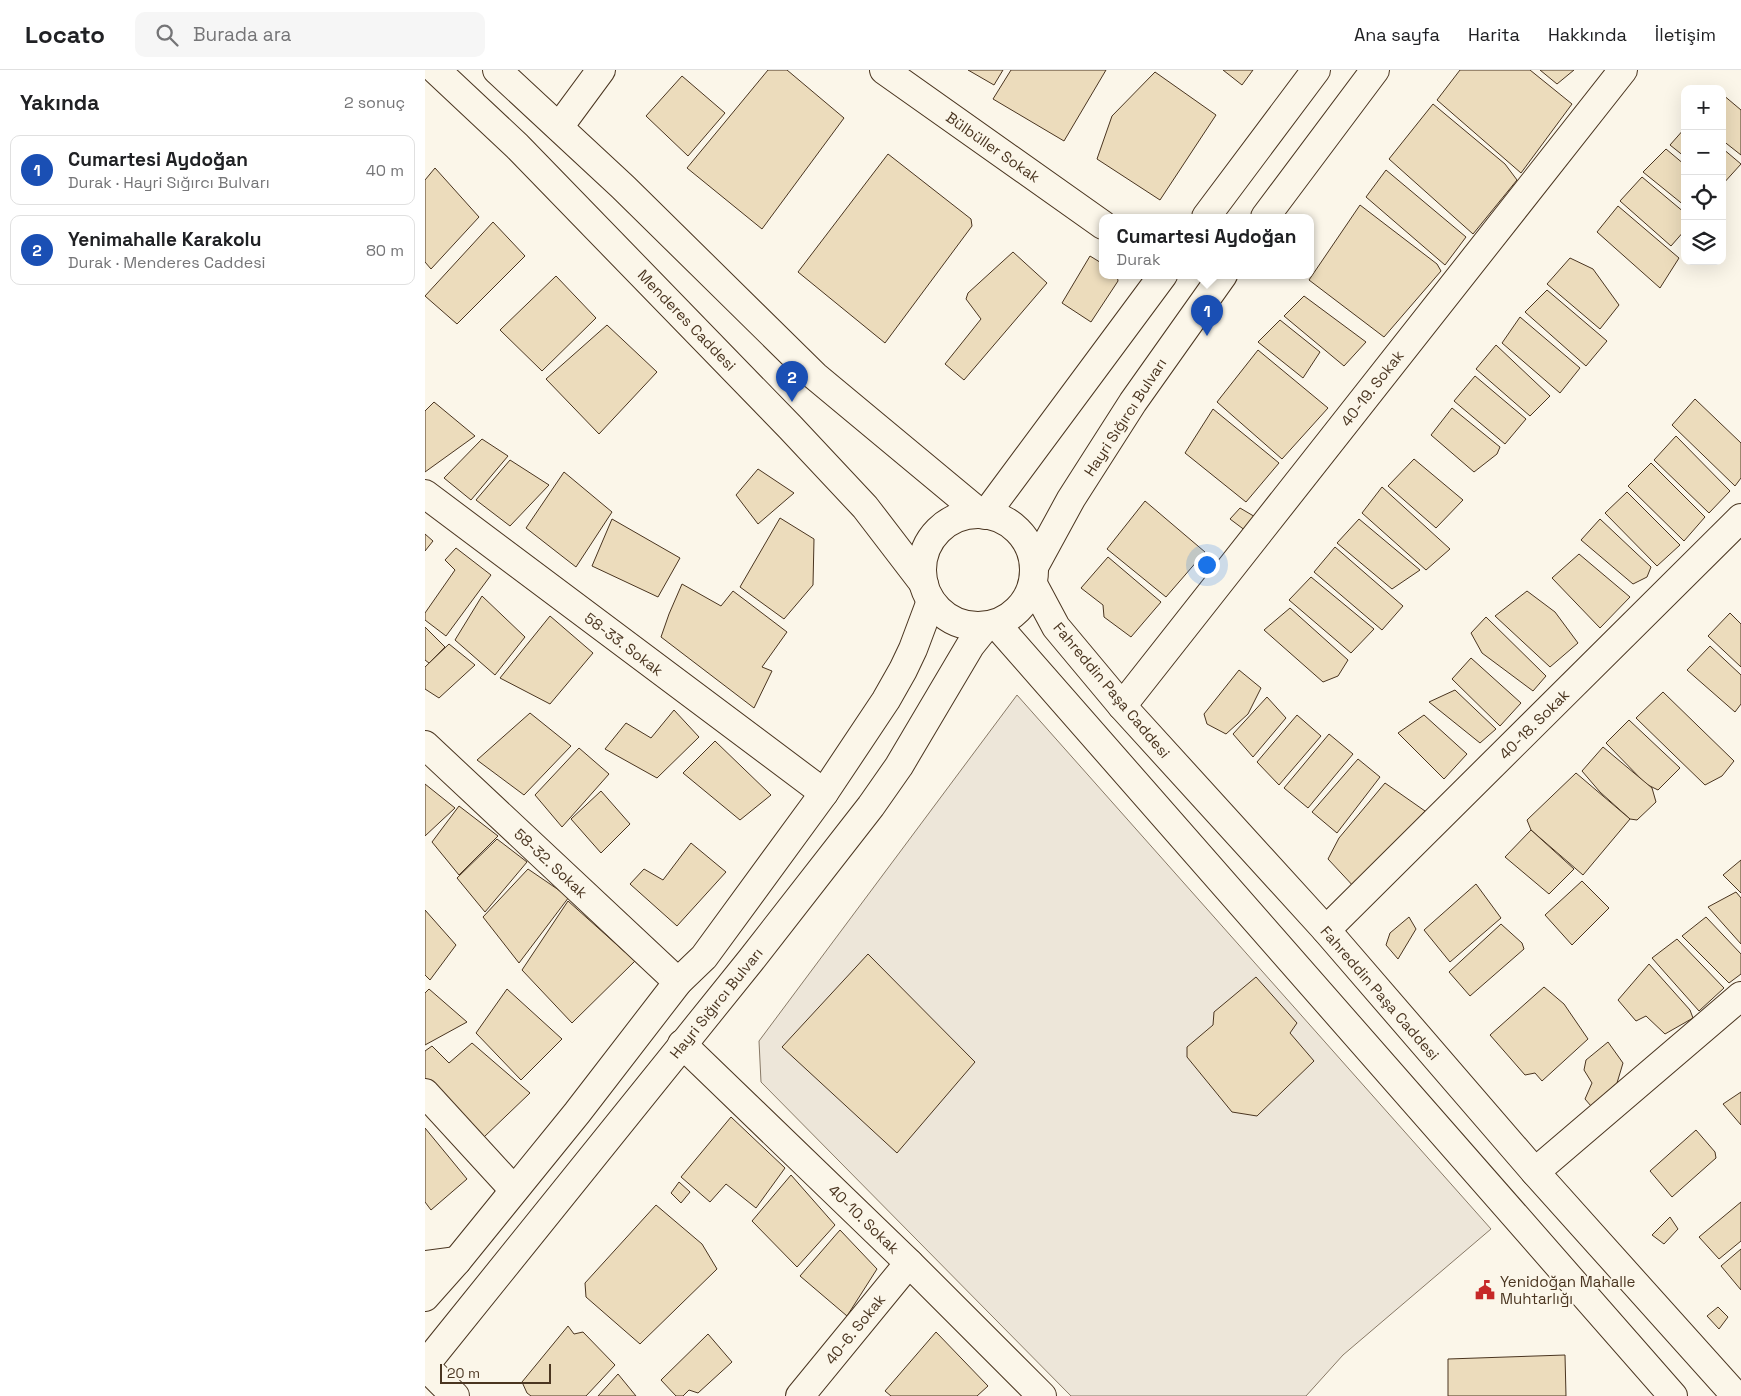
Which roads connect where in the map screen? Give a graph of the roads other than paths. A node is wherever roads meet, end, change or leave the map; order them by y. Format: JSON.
{"nodes":[{"id":1,"x":435,"y":70,"type":"edge"},
{"id":2,"x":497,"y":70,"type":"edge"},
{"id":3,"x":601,"y":70,"type":"edge"},
{"id":4,"x":884,"y":70,"type":"edge"},
{"id":5,"x":1316,"y":70,"type":"edge"},
{"id":6,"x":1375,"y":70,"type":"edge"},
{"id":7,"x":1623,"y":70,"type":"edge"},
{"id":8,"x":559,"y":127,"type":"junction"},
{"id":9,"x":1208,"y":214,"type":"edge"},
{"id":10,"x":1267,"y":214,"type":"edge"},
{"id":11,"x":1099,"y":222,"type":"edge"},
{"id":12,"x":1160,"y":279,"type":"edge"},
{"id":13,"x":1220,"y":279,"type":"edge"},
{"id":14,"x":425,"y":494,"type":"edge"},
{"id":15,"x":983,"y":514,"type":"junction"},
{"id":16,"x":1741,"y":518,"type":"edge"},
{"id":17,"x":1034,"y":575,"type":"junction"},
{"id":18,"x":927,"y":592,"type":"junction"},
{"id":19,"x":991,"y":625,"type":"junction"},
{"id":20,"x":1122,"y":706,"type":"junction"},
{"id":21,"x":425,"y":745,"type":"edge"},
{"id":22,"x":824,"y":793,"type":"junction"},
{"id":23,"x":1327,"y":930,"type":"junction"},
{"id":24,"x":678,"y":982,"type":"junction"},
{"id":25,"x":1741,"y":996,"type":"edge"},
{"id":26,"x":683,"y":1044,"type":"junction"},
{"id":27,"x":425,"y":1093,"type":"edge"},
{"id":28,"x":1535,"y":1172,"type":"junction"},
{"id":29,"x":514,"y":1190,"type":"junction"},
{"id":30,"x":457,"y":1261,"type":"junction"},
{"id":31,"x":909,"y":1263,"type":"junction"},
{"id":32,"x":425,"y":1265,"type":"edge"},
{"id":33,"x":425,"y":1297,"type":"edge"},
{"id":34,"x":425,"y":1366,"type":"edge"},
{"id":35,"x":455,"y":1396,"type":"edge"},
{"id":36,"x":800,"y":1396,"type":"edge"},
{"id":37,"x":1042,"y":1396,"type":"edge"},
{"id":38,"x":1673,"y":1396,"type":"edge"},
{"id":39,"x":1736,"y":1396,"type":"edge"}],
"edges":[{"from":1,"to":18,"type":"main road","name":"Menderes Caddesi"},
{"from":2,"to":8,"type":"main road"},
{"from":3,"to":8,"type":"main road"},
{"from":4,"to":11,"type":"main road","name":"Bülbüller Sokak"},
{"from":5,"to":9,"type":"main road"},
{"from":6,"to":10,"type":"main road"},
{"from":7,"to":20,"type":"main road","name":"40-19. Sokak"},
{"from":8,"to":15,"type":"main road"},
{"from":12,"to":15,"type":"main road"},
{"from":13,"to":17,"type":"main road","name":"Hayri Sığırcı Bulvarı"},
{"from":14,"to":22,"type":"main road","name":"58-33. Sokak"},
{"from":15,"to":17,"type":"main road"},
{"from":15,"to":18,"type":"main road"},
{"from":16,"to":23,"type":"main road","name":"40-18. Sokak"},
{"from":17,"to":19,"type":"main road"},
{"from":17,"to":20,"type":"main road","name":"Fahreddin Paşa Caddesi"},
{"from":18,"to":19,"type":"main road"},
{"from":18,"to":22,"type":"main road"},
{"from":19,"to":26,"type":"main road","name":"Hayri Sığırcı Bulvarı"},
{"from":19,"to":38,"type":"main road"},
{"from":20,"to":23,"type":"main road","name":"Fahreddin Paşa Caddesi"},
{"from":21,"to":24,"type":"main road","name":"58-32. Sokak"},
{"from":22,"to":24,"type":"main road"},
{"from":23,"to":28,"type":"main road","name":"Fahreddin Paşa Caddesi"},
{"from":24,"to":29,"type":"main road"},
{"from":25,"to":28,"type":"main road"},
{"from":26,"to":31,"type":"main road","name":"40-10. Sokak"},
{"from":26,"to":34,"type":"main road","name":"Hayri Sığırcı Bulvarı"},
{"from":27,"to":29,"type":"main road"},
{"from":28,"to":39,"type":"main road","name":"Fahreddin Paşa Caddesi"},
{"from":29,"to":30,"type":"main road"},
{"from":30,"to":32,"type":"main road"},
{"from":30,"to":33,"type":"main road"},
{"from":31,"to":36,"type":"main road","name":"40-6. Sokak"},
{"from":31,"to":37,"type":"main road","name":"40-10. Sokak"},
{"from":34,"to":35,"type":"main road"}]}
